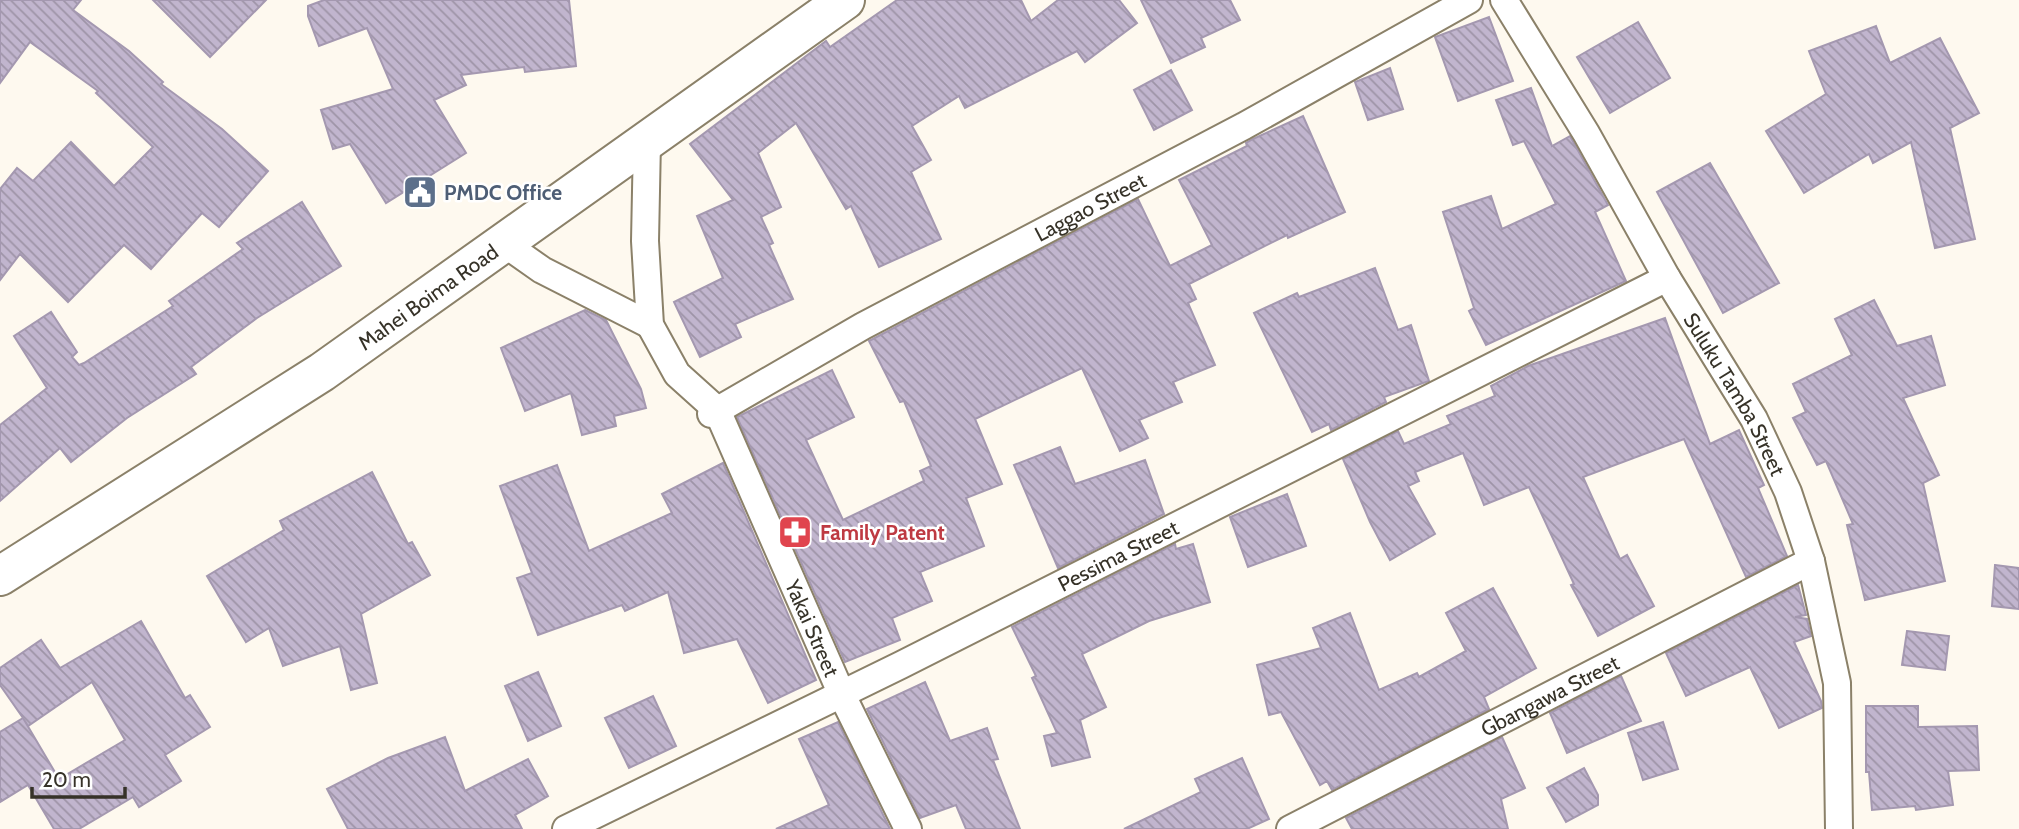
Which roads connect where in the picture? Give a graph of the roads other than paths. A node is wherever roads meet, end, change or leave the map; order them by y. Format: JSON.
{"nodes":[{"id":1,"x":845,"y":0,"type":"edge"},
{"id":2,"x":1469,"y":0,"type":"edge"},
{"id":3,"x":1504,"y":0,"type":"edge"},
{"id":4,"x":647,"y":141,"type":"junction"},
{"id":5,"x":505,"y":244,"type":"junction"},
{"id":6,"x":1667,"y":278,"type":"junction"},
{"id":7,"x":650,"y":325,"type":"junction"},
{"id":8,"x":714,"y":412,"type":"junction"},
{"id":9,"x":1811,"y":561,"type":"junction"},
{"id":10,"x":0,"y":576,"type":"edge"},
{"id":11,"x":842,"y":695,"type":"junction"},
{"id":12,"x":566,"y":829,"type":"edge"},
{"id":13,"x":908,"y":829,"type":"edge"},
{"id":14,"x":1290,"y":829,"type":"edge"},
{"id":15,"x":1839,"y":829,"type":"edge"}],
"edges":[{"from":1,"to":4,"type":"main road","name":"Mahei Boima Road"},
{"from":2,"to":8,"type":"street","name":"Laggao Street"},
{"from":3,"to":6,"type":"street","name":"Suluku Tamba Street"},
{"from":4,"to":5,"type":"main road","name":"Mahei Boima Road"},
{"from":4,"to":7,"type":"street","name":"Yakai Street"},
{"from":5,"to":7,"type":"street"},
{"from":5,"to":10,"type":"main road","name":"Mahei Boima Road"},
{"from":6,"to":9,"type":"street","name":"Suluku Tamba Street"},
{"from":6,"to":11,"type":"street","name":"Pessima Street"},
{"from":7,"to":8,"type":"street","name":"Yakai Street"},
{"from":8,"to":11,"type":"street","name":"Yakai Street"},
{"from":9,"to":14,"type":"street","name":"Gbangawa Street"},
{"from":9,"to":15,"type":"street","name":"Suluku Tamba Street"},
{"from":11,"to":12,"type":"street","name":"Pessima Street"},
{"from":11,"to":13,"type":"street","name":"Yakai Street"}]}
